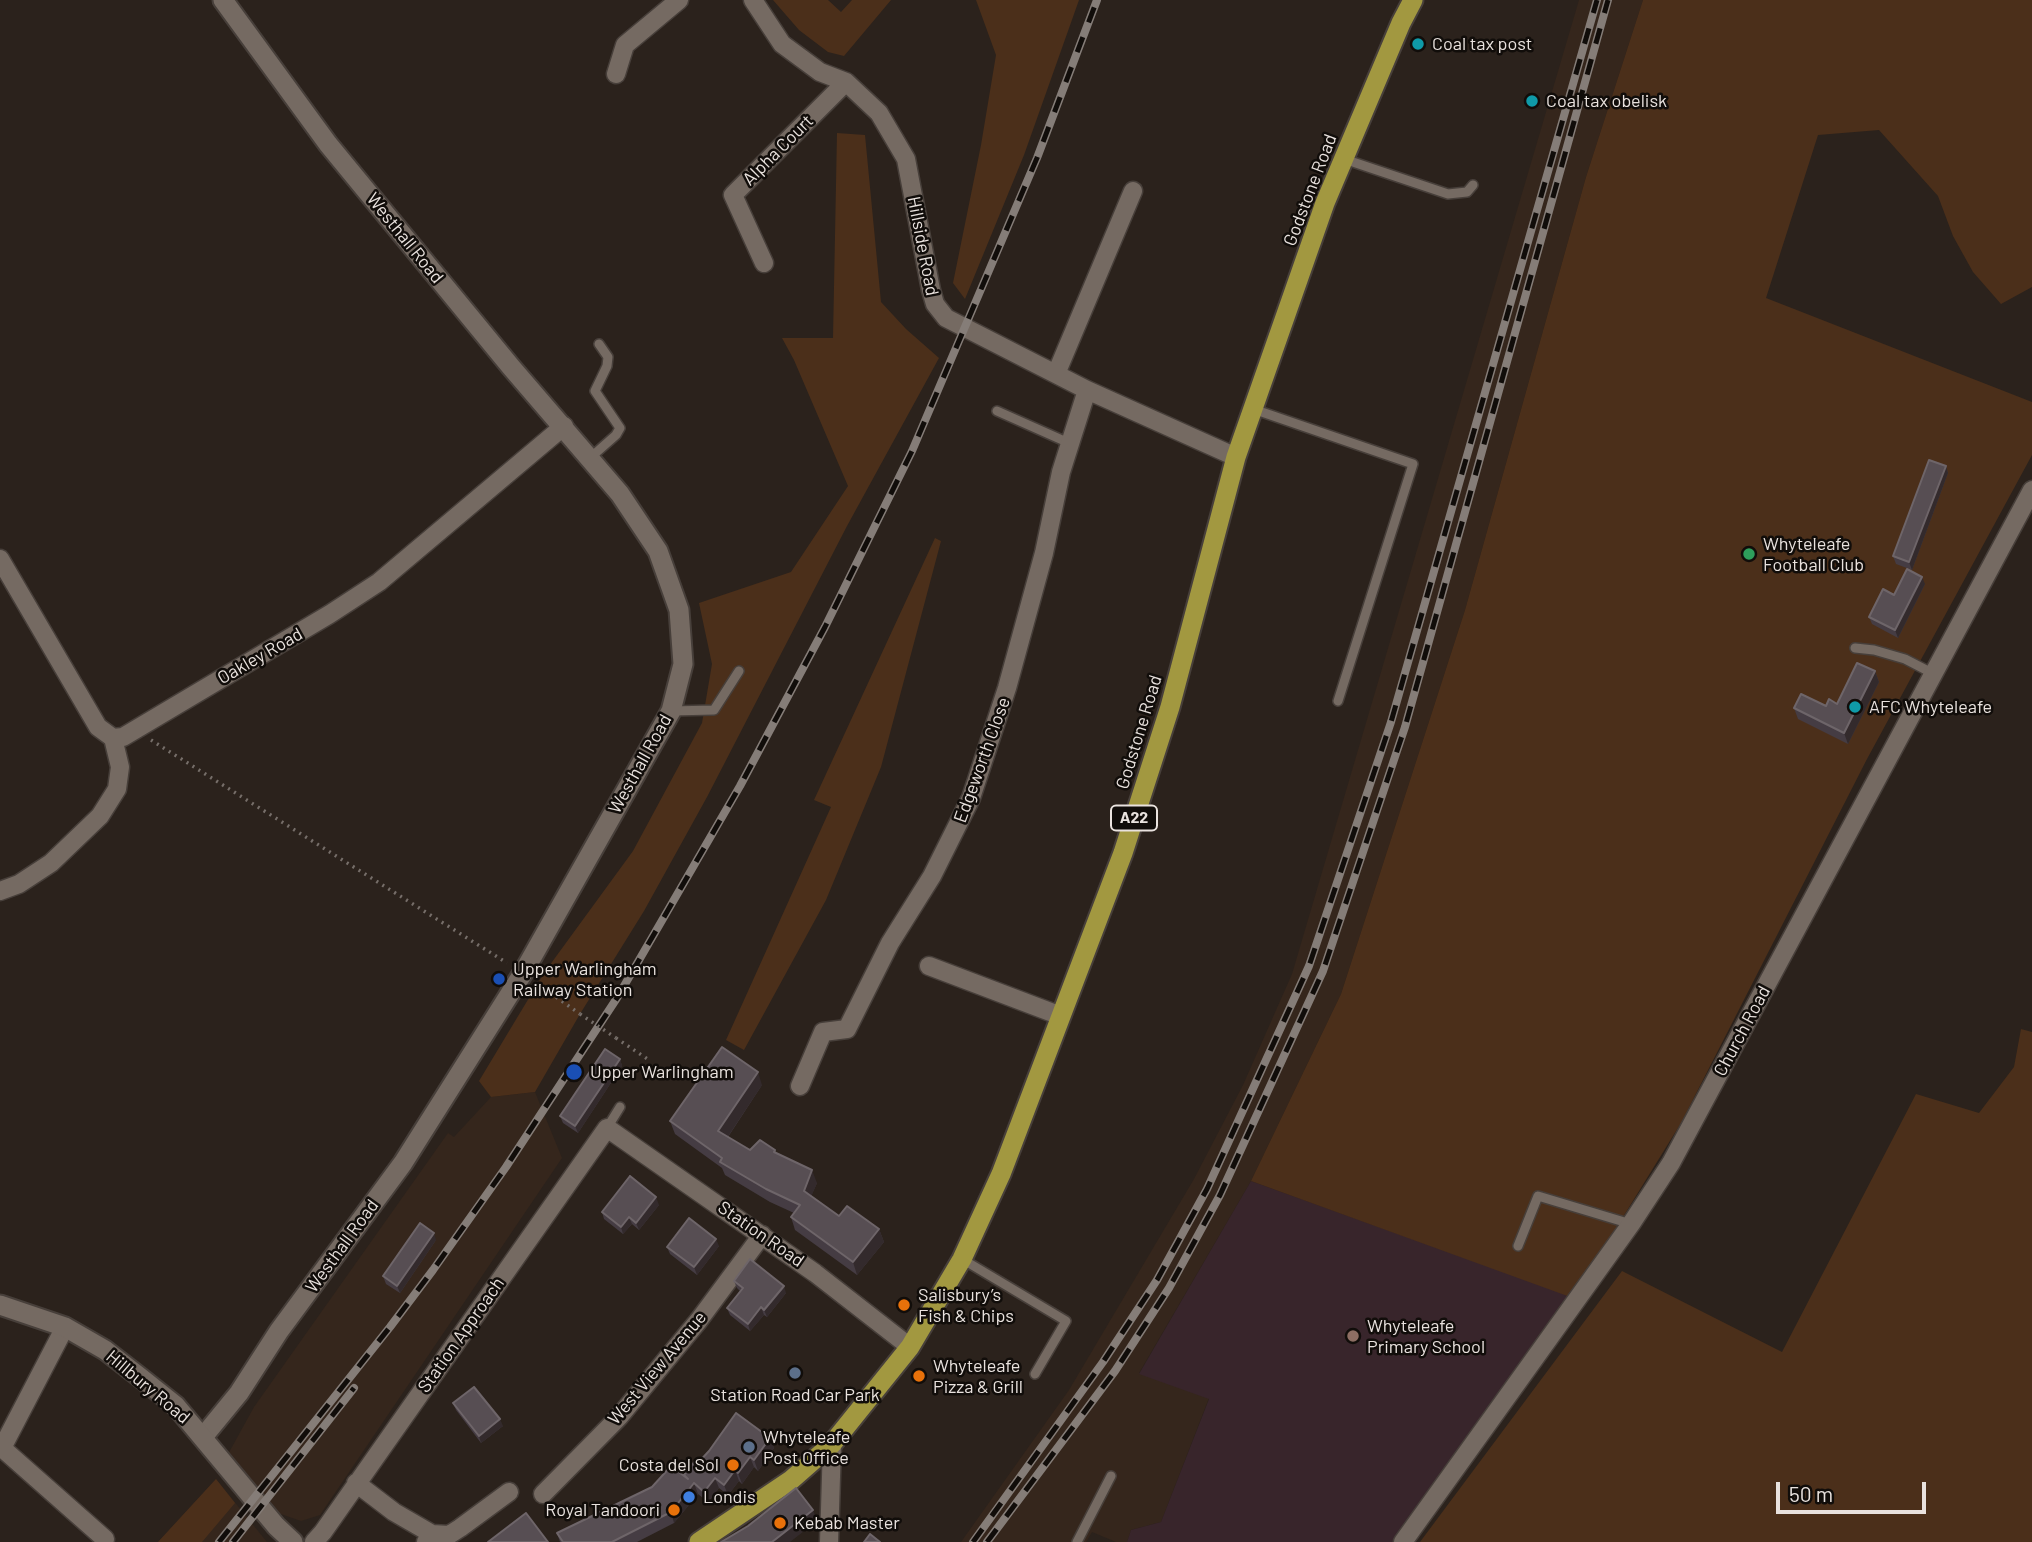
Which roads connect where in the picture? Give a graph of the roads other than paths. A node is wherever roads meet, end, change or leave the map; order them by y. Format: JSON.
{"nodes":[{"id":1,"x":223,"y":0,"type":"edge"},
{"id":2,"x":679,"y":0,"type":"edge"},
{"id":3,"x":753,"y":0,"type":"edge"},
{"id":4,"x":1413,"y":0,"type":"edge"},
{"id":5,"x":616,"y":74,"type":"dead end"},
{"id":6,"x":846,"y":82,"type":"junction"},
{"id":7,"x":1344,"y":159,"type":"junction"},
{"id":8,"x":1473,"y":186,"type":"dead end"},
{"id":9,"x":1133,"y":191,"type":"dead end"},
{"id":10,"x":764,"y":263,"type":"dead end"},
{"id":11,"x":599,"y":344,"type":"dead end"},
{"id":12,"x":1056,"y":374,"type":"junction"},
{"id":13,"x":1087,"y":390,"type":"junction"},
{"id":14,"x":1253,"y":409,"type":"junction"},
{"id":15,"x":997,"y":411,"type":"dead end"},
{"id":16,"x":564,"y":426,"type":"junction"},
{"id":17,"x":1069,"y":443,"type":"junction"},
{"id":18,"x":1236,"y":457,"type":"junction"},
{"id":19,"x":590,"y":458,"type":"junction"},
{"id":20,"x":2032,"y":490,"type":"edge"},
{"id":21,"x":0,"y":559,"type":"edge"},
{"id":22,"x":1855,"y":648,"type":"dead end"},
{"id":23,"x":739,"y":671,"type":"dead end"},
{"id":24,"x":1934,"y":674,"type":"junction"},
{"id":25,"x":1338,"y":701,"type":"dead end"},
{"id":26,"x":671,"y":711,"type":"junction"},
{"id":27,"x":113,"y":738,"type":"junction"},
{"id":28,"x":0,"y":891,"type":"edge"},
{"id":29,"x":929,"y":966,"type":"dead end"},
{"id":30,"x":1061,"y":1017,"type":"junction"},
{"id":31,"x":800,"y":1086,"type":"dead end"},
{"id":32,"x":620,"y":1107,"type":"dead end"},
{"id":33,"x":607,"y":1128,"type":"junction"},
{"id":34,"x":1631,"y":1224,"type":"junction"},
{"id":35,"x":762,"y":1235,"type":"junction"},
{"id":36,"x":1518,"y":1246,"type":"dead end"},
{"id":37,"x":962,"y":1259,"type":"junction"},
{"id":38,"x":0,"y":1305,"type":"edge"},
{"id":39,"x":65,"y":1328,"type":"junction"},
{"id":40,"x":910,"y":1348,"type":"junction"},
{"id":41,"x":1035,"y":1374,"type":"dead end"},
{"id":42,"x":203,"y":1437,"type":"junction"},
{"id":43,"x":832,"y":1444,"type":"junction"},
{"id":44,"x":1111,"y":1476,"type":"dead end"},
{"id":45,"x":356,"y":1483,"type":"junction"},
{"id":46,"x":509,"y":1492,"type":"dead end"},
{"id":47,"x":543,"y":1494,"type":"dead end"},
{"id":48,"x":429,"y":1538,"type":"edge"},
{"id":49,"x":105,"y":1539,"type":"dead end"},
{"id":50,"x":293,"y":1542,"type":"edge"},
{"id":51,"x":313,"y":1542,"type":"edge"},
{"id":52,"x":699,"y":1542,"type":"edge"},
{"id":53,"x":829,"y":1542,"type":"edge"},
{"id":54,"x":1077,"y":1542,"type":"edge"},
{"id":55,"x":1403,"y":1542,"type":"edge"}],
"edges":[{"from":1,"to":16,"type":"street","name":"Westhall Road"},
{"from":2,"to":5,"type":"street"},
{"from":3,"to":6,"type":"street","name":"Hillside Road"},
{"from":4,"to":7,"type":"highway","name":"Godstone Road","number":"A22"},
{"from":6,"to":10,"type":"street","name":"Alpha Court"},
{"from":6,"to":12,"type":"street","name":"Hillside Road"},
{"from":7,"to":8,"type":"lane"},
{"from":7,"to":14,"type":"highway","name":"Godstone Road","number":"A22"},
{"from":9,"to":12,"type":"street"},
{"from":11,"to":19,"type":"lane"},
{"from":12,"to":13,"type":"street","name":"Hillside Road"},
{"from":13,"to":17,"type":"street","name":"Edgeworth Close"},
{"from":13,"to":18,"type":"street","name":"Hillside Road"},
{"from":14,"to":18,"type":"highway","name":"Godstone Road","number":"A22"},
{"from":14,"to":25,"type":"lane"},
{"from":15,"to":17,"type":"lane"},
{"from":16,"to":19,"type":"street","name":"Westhall Road"},
{"from":16,"to":27,"type":"street","name":"Oakley Road"},
{"from":17,"to":31,"type":"street","name":"Edgeworth Close"},
{"from":18,"to":30,"type":"highway","name":"Godstone Road","number":"A22"},
{"from":19,"to":26,"type":"street","name":"Westhall Road"},
{"from":20,"to":24,"type":"street","name":"Church Road"},
{"from":21,"to":27,"type":"street"},
{"from":22,"to":24,"type":"lane"},
{"from":23,"to":26,"type":"lane"},
{"from":24,"to":34,"type":"street","name":"Church Road"},
{"from":26,"to":42,"type":"street","name":"Westhall Road"},
{"from":27,"to":28,"type":"street"},
{"from":29,"to":30,"type":"street"},
{"from":30,"to":37,"type":"highway","name":"Godstone Road","number":"A22"},
{"from":32,"to":33,"type":"lane"},
{"from":33,"to":35,"type":"street","name":"Station Road"},
{"from":33,"to":45,"type":"street","name":"Station Approach"},
{"from":34,"to":36,"type":"lane"},
{"from":34,"to":55,"type":"street","name":"Church Road"},
{"from":35,"to":40,"type":"street","name":"Station Road"},
{"from":35,"to":47,"type":"street","name":"West View Avenue"},
{"from":37,"to":40,"type":"highway","name":"Godstone Road","number":"A22"},
{"from":37,"to":41,"type":"lane"},
{"from":38,"to":39,"type":"street","name":"Hillbury Road"},
{"from":39,"to":42,"type":"street","name":"Hillbury Road"},
{"from":39,"to":49,"type":"street"},
{"from":40,"to":43,"type":"highway","name":"Godstone Road","number":"A22"},
{"from":42,"to":50,"type":"street","name":"Hillbury Road"},
{"from":43,"to":52,"type":"highway","name":"Godstone Road","number":"A22"},
{"from":43,"to":53,"type":"street"},
{"from":44,"to":54,"type":"lane"},
{"from":45,"to":48,"type":"street"},
{"from":45,"to":51,"type":"street","name":"Station Approach"},
{"from":46,"to":48,"type":"street"}]}
